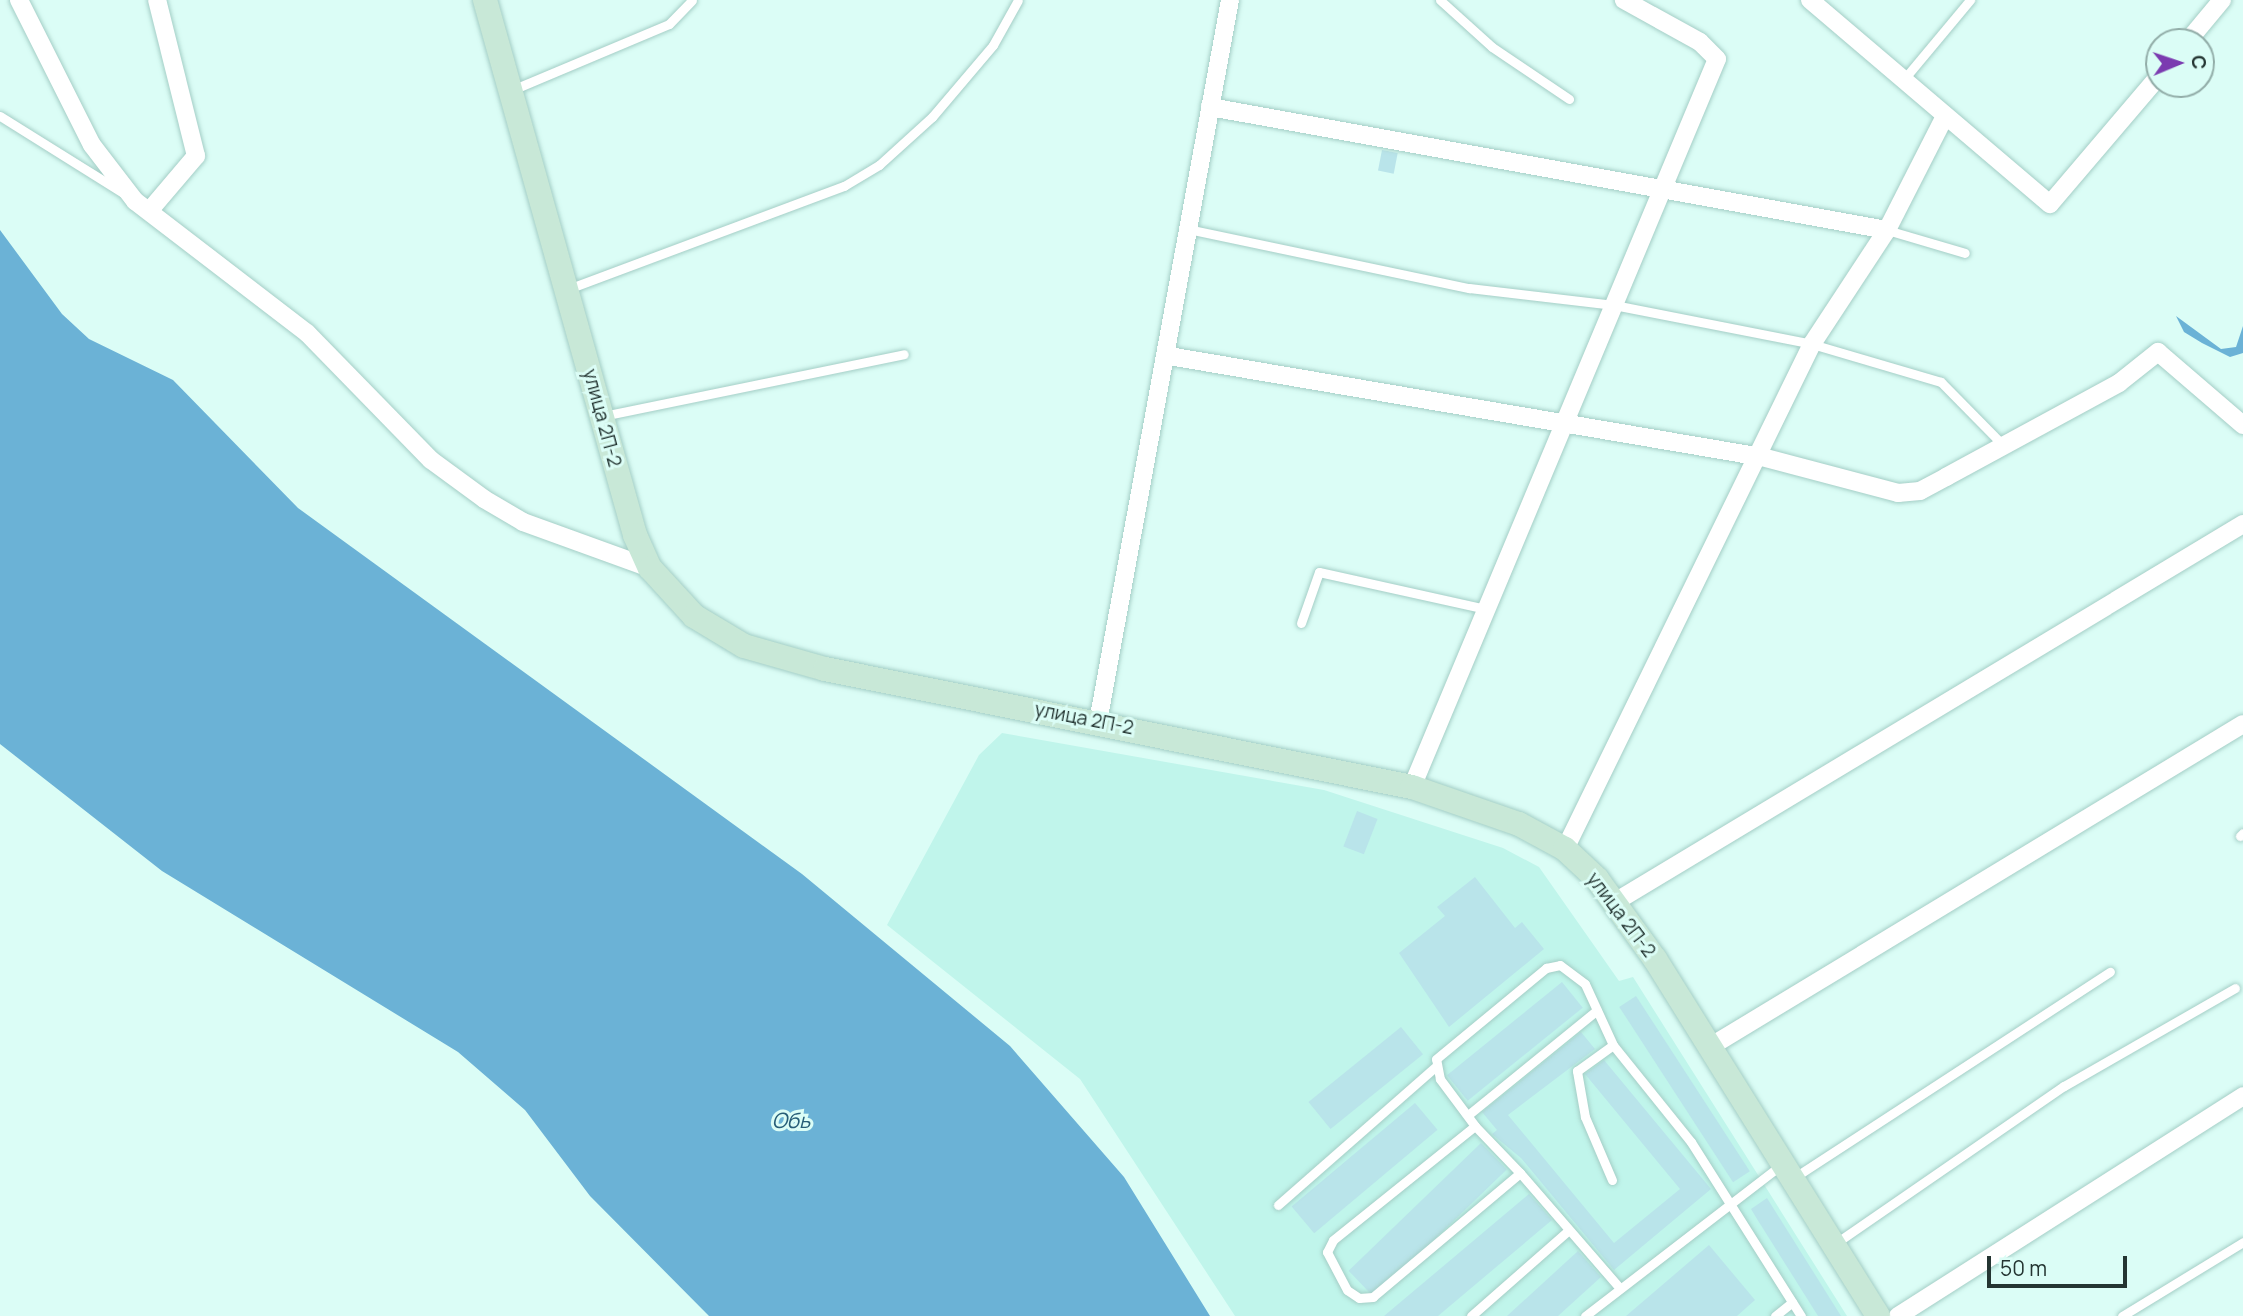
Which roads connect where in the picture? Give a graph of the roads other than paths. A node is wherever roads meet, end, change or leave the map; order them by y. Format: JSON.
{"nodes":[{"id":1,"x":19,"y":0,"type":"edge"},
{"id":2,"x":157,"y":0,"type":"edge"},
{"id":3,"x":485,"y":0,"type":"edge"},
{"id":4,"x":692,"y":0,"type":"edge"},
{"id":5,"x":1018,"y":0,"type":"edge"},
{"id":6,"x":1230,"y":0,"type":"edge"},
{"id":7,"x":1440,"y":0,"type":"edge"},
{"id":8,"x":1624,"y":0,"type":"edge"},
{"id":9,"x":1810,"y":0,"type":"edge"},
{"id":10,"x":1970,"y":0,"type":"edge"},
{"id":11,"x":2222,"y":0,"type":"edge"},
{"id":12,"x":2199,"y":28,"type":"edge"},
{"id":13,"x":1905,"y":78,"type":"junction"},
{"id":14,"x":510,"y":91,"type":"junction"},
{"id":15,"x":2145,"y":92,"type":"edge"},
{"id":16,"x":1569,"y":99,"type":"dead end"},
{"id":17,"x":1210,"y":107,"type":"junction"},
{"id":18,"x":0,"y":116,"type":"edge"},
{"id":19,"x":1945,"y":116,"type":"junction"},
{"id":20,"x":1664,"y":184,"type":"junction"},
{"id":21,"x":143,"y":205,"type":"junction"},
{"id":22,"x":1188,"y":229,"type":"junction"},
{"id":23,"x":1887,"y":229,"type":"junction"},
{"id":24,"x":1965,"y":253,"type":"dead end"},
{"id":25,"x":567,"y":290,"type":"junction"},
{"id":26,"x":1614,"y":306,"type":"junction"},
{"id":27,"x":1812,"y":344,"type":"junction"},
{"id":28,"x":904,"y":354,"type":"dead end"},
{"id":29,"x":1169,"y":356,"type":"junction"},
{"id":30,"x":601,"y":417,"type":"junction"},
{"id":31,"x":1566,"y":425,"type":"junction"},
{"id":32,"x":2243,"y":425,"type":"edge"},
{"id":33,"x":2004,"y":446,"type":"junction"},
{"id":34,"x":1762,"y":457,"type":"junction"},
{"id":35,"x":2243,"y":524,"type":"edge"},
{"id":36,"x":650,"y":568,"type":"junction"},
{"id":37,"x":1482,"y":608,"type":"junction"},
{"id":38,"x":1301,"y":623,"type":"dead end"},
{"id":39,"x":1098,"y":722,"type":"junction"},
{"id":40,"x":2243,"y":724,"type":"edge"},
{"id":41,"x":1412,"y":787,"type":"junction"},
{"id":42,"x":1566,"y":849,"type":"junction"},
{"id":43,"x":1615,"y":902,"type":"junction"},
{"id":44,"x":2110,"y":972,"type":"dead end"},
{"id":45,"x":2235,"y":988,"type":"dead end"},
{"id":46,"x":1597,"y":1010,"type":"junction"},
{"id":47,"x":1613,"y":1045,"type":"junction"},
{"id":48,"x":1707,"y":1048,"type":"junction"},
{"id":49,"x":1435,"y":1067,"type":"junction"},
{"id":50,"x":2243,"y":1096,"type":"edge"},
{"id":51,"x":1468,"y":1115,"type":"junction"},
{"id":52,"x":1475,"y":1126,"type":"junction"},
{"id":53,"x":1786,"y":1172,"type":"junction"},
{"id":54,"x":1520,"y":1173,"type":"junction"},
{"id":55,"x":1612,"y":1180,"type":"dead end"},
{"id":56,"x":1730,"y":1203,"type":"junction"},
{"id":57,"x":1278,"y":1205,"type":"dead end"},
{"id":58,"x":1569,"y":1230,"type":"junction"},
{"id":59,"x":2243,"y":1242,"type":"edge"},
{"id":60,"x":1832,"y":1246,"type":"junction"},
{"id":61,"x":1618,"y":1286,"type":"junction"},
{"id":62,"x":1792,"y":1302,"type":"junction"},
{"id":63,"x":1471,"y":1316,"type":"edge"},
{"id":64,"x":1585,"y":1316,"type":"edge"},
{"id":65,"x":1775,"y":1316,"type":"edge"},
{"id":66,"x":1801,"y":1316,"type":"edge"},
{"id":67,"x":1878,"y":1316,"type":"edge"},
{"id":68,"x":1898,"y":1316,"type":"edge"},
{"id":69,"x":2122,"y":1316,"type":"edge"}],
"edges":[{"from":1,"to":21,"type":"street"},
{"from":2,"to":21,"type":"street"},
{"from":3,"to":14,"type":"main road","name":"улица 2П-2"},
{"from":4,"to":14,"type":"lane"},
{"from":5,"to":25,"type":"lane"},
{"from":6,"to":17,"type":"street"},
{"from":7,"to":16,"type":"lane"},
{"from":8,"to":20,"type":"street"},
{"from":9,"to":13,"type":"street"},
{"from":10,"to":13,"type":"lane"},
{"from":11,"to":12,"type":"street"},
{"from":13,"to":19,"type":"street"},
{"from":14,"to":25,"type":"main road","name":"улица 2П-2"},
{"from":15,"to":19,"type":"street"},
{"from":17,"to":20,"type":"street"},
{"from":17,"to":22,"type":"street"},
{"from":18,"to":21,"type":"lane"},
{"from":19,"to":23,"type":"street"},
{"from":20,"to":23,"type":"street"},
{"from":20,"to":26,"type":"street"},
{"from":21,"to":36,"type":"street"},
{"from":22,"to":26,"type":"lane"},
{"from":22,"to":29,"type":"street"},
{"from":23,"to":24,"type":"lane"},
{"from":23,"to":27,"type":"street"},
{"from":25,"to":30,"type":"main road","name":"улица 2П-2"},
{"from":26,"to":27,"type":"lane"},
{"from":26,"to":31,"type":"street"},
{"from":27,"to":33,"type":"lane"},
{"from":27,"to":34,"type":"street"},
{"from":28,"to":30,"type":"lane"},
{"from":29,"to":31,"type":"street"},
{"from":29,"to":39,"type":"street"},
{"from":30,"to":36,"type":"main road","name":"улица 2П-2"},
{"from":31,"to":34,"type":"street"},
{"from":31,"to":37,"type":"street"},
{"from":32,"to":33,"type":"street"},
{"from":33,"to":34,"type":"street"},
{"from":34,"to":42,"type":"street"},
{"from":35,"to":43,"type":"street"},
{"from":36,"to":39,"type":"main road","name":"улица 2П-2"},
{"from":37,"to":38,"type":"lane"},
{"from":37,"to":41,"type":"street"},
{"from":39,"to":41,"type":"main road","name":"улица 2П-2"},
{"from":40,"to":48,"type":"street"},
{"from":41,"to":42,"type":"main road","name":"улица 2П-2"},
{"from":42,"to":43,"type":"main road","name":"улица 2П-2"},
{"from":43,"to":48,"type":"main road","name":"улица 2П-2"},
{"from":44,"to":53,"type":"lane"},
{"from":45,"to":60,"type":"lane"},
{"from":46,"to":47,"type":"lane"},
{"from":46,"to":49,"type":"lane"},
{"from":46,"to":51,"type":"lane"},
{"from":47,"to":55,"type":"lane"},
{"from":47,"to":56,"type":"lane"},
{"from":48,"to":53,"type":"main road","name":"улица 2П-2"},
{"from":49,"to":51,"type":"lane"},
{"from":49,"to":57,"type":"lane"},
{"from":50,"to":68,"type":"street"},
{"from":51,"to":52,"type":"lane"},
{"from":52,"to":54,"type":"lane"},
{"from":52,"to":54,"type":"lane"},
{"from":53,"to":56,"type":"lane"},
{"from":53,"to":60,"type":"main road","name":"улица 2П-2"},
{"from":54,"to":58,"type":"lane"},
{"from":56,"to":61,"type":"lane"},
{"from":56,"to":62,"type":"lane"},
{"from":58,"to":61,"type":"lane"},
{"from":58,"to":63,"type":"lane"},
{"from":59,"to":69,"type":"lane"},
{"from":60,"to":67,"type":"main road","name":"улица 2П-2"},
{"from":61,"to":64,"type":"lane"},
{"from":62,"to":65,"type":"lane"},
{"from":62,"to":66,"type":"lane"}]}
